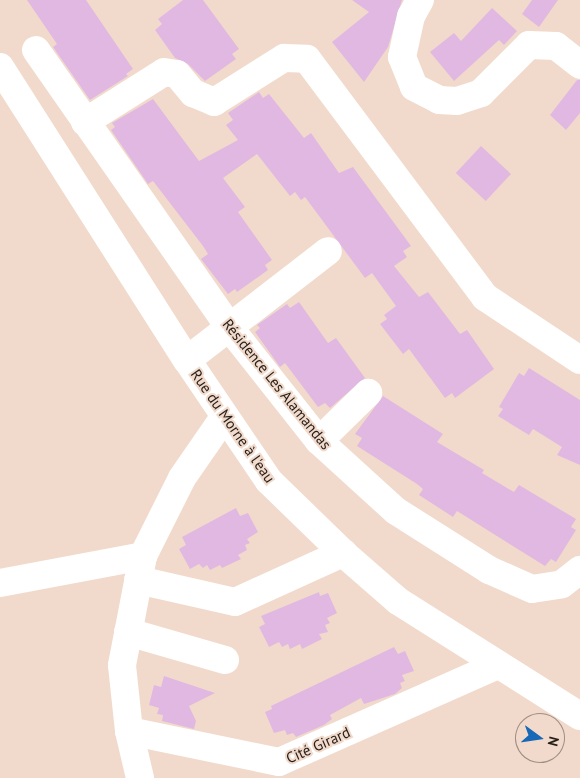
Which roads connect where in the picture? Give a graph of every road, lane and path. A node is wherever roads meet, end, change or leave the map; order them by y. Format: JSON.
{"nodes":[{"id":1,"x":420,"y":0,"type":"edge"},
{"id":2,"x":36,"y":50,"type":"dead end"},
{"id":3,"x":580,"y":64,"type":"edge"},
{"id":4,"x":0,"y":67,"type":"edge"},
{"id":5,"x":85,"y":122,"type":"junction"},
{"id":6,"x":328,"y":251,"type":"dead end"},
{"id":7,"x":229,"y":327,"type":"junction"},
{"id":8,"x":580,"y":337,"type":"edge"},
{"id":9,"x":552,"y":343,"type":"junction"},
{"id":10,"x":187,"y":360,"type":"junction"},
{"id":11,"x":580,"y":360,"type":"edge"},
{"id":12,"x":368,"y":393,"type":"dead end"},
{"id":13,"x":225,"y":416,"type":"junction"},
{"id":14,"x":319,"y":441,"type":"junction"},
{"id":15,"x":343,"y":553,"type":"junction"},
{"id":16,"x":141,"y":568,"type":"junction"},
{"id":17,"x":580,"y":570,"type":"edge"},
{"id":18,"x":0,"y":583,"type":"edge"},
{"id":19,"x":128,"y":632,"type":"junction"},
{"id":20,"x":225,"y":660,"type":"dead end"},
{"id":21,"x":498,"y":665,"type":"junction"},
{"id":22,"x":580,"y":716,"type":"edge"},
{"id":23,"x":129,"y":731,"type":"junction"},
{"id":24,"x":140,"y":778,"type":"edge"}],
"edges":[{"from":1,"to":3,"type":"street"},
{"from":2,"to":5,"type":"street","name":"Résidence Les Alamandas"},
{"from":4,"to":10,"type":"street","name":"Rue du Morne à l'eau"},
{"from":5,"to":7,"type":"street","name":"Résidence Les Alamandas"},
{"from":5,"to":9,"type":"street"},
{"from":6,"to":7,"type":"street"},
{"from":7,"to":10,"type":"street"},
{"from":7,"to":14,"type":"street","name":"Résidence Les Alamandas"},
{"from":8,"to":9,"type":"street"},
{"from":9,"to":11,"type":"street"},
{"from":10,"to":13,"type":"street","name":"Rue du Morne à l'eau"},
{"from":12,"to":14,"type":"street"},
{"from":13,"to":15,"type":"street","name":"Rue du Morne à l'eau"},
{"from":13,"to":16,"type":"street"},
{"from":14,"to":17,"type":"street","name":"Résidence Les Alamandas"},
{"from":15,"to":16,"type":"street"},
{"from":15,"to":21,"type":"street","name":"Rue du Morne à l'eau"},
{"from":16,"to":18,"type":"street"},
{"from":16,"to":19,"type":"street"},
{"from":19,"to":20,"type":"street"},
{"from":19,"to":23,"type":"street"},
{"from":21,"to":22,"type":"street","name":"Rue du Morne à l'eau"},
{"from":21,"to":23,"type":"street","name":"Cité Girard"},
{"from":23,"to":24,"type":"street"}]}
